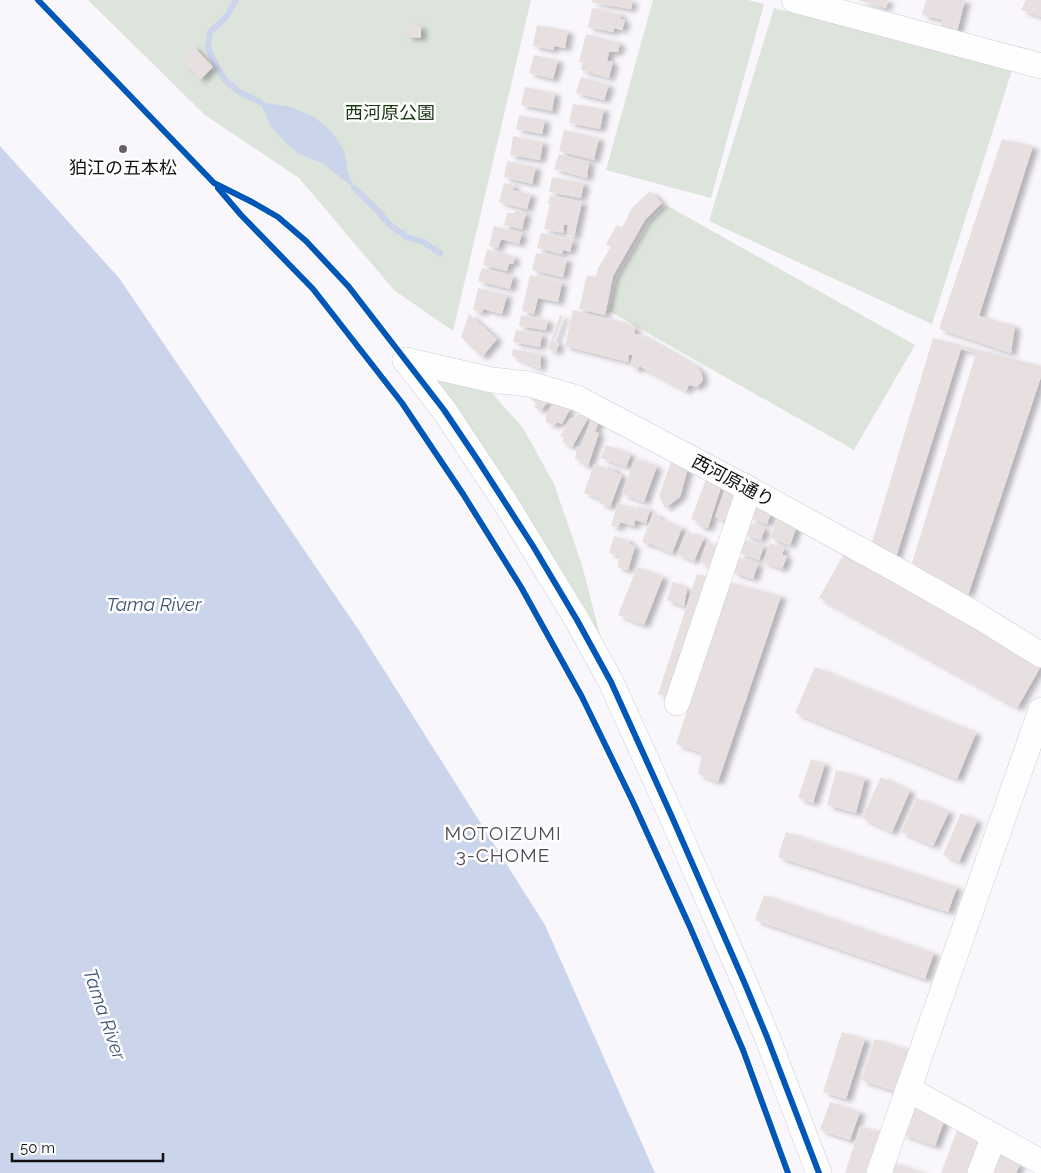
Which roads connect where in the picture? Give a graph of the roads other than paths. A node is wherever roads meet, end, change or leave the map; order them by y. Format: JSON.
{"nodes":[{"id":1,"x":794,"y":0,"type":"edge"},
{"id":2,"x":1041,"y":66,"type":"edge"},
{"id":3,"x":749,"y":489,"type":"junction"},
{"id":4,"x":1041,"y":655,"type":"edge"},
{"id":5,"x":677,"y":703,"type":"dead end"},
{"id":6,"x":1041,"y":710,"type":"edge"},
{"id":7,"x":908,"y":1089,"type":"junction"},
{"id":8,"x":994,"y":1136,"type":"junction"},
{"id":9,"x":1041,"y":1162,"type":"edge"},
{"id":10,"x":819,"y":1173,"type":"edge"},
{"id":11,"x":879,"y":1173,"type":"edge"},
{"id":12,"x":980,"y":1173,"type":"edge"}],
"edges":[{"from":1,"to":2,"type":"street"},
{"from":3,"to":4,"type":"street","name":"西河原通り"},
{"from":3,"to":5,"type":"street"},
{"from":3,"to":10,"type":"street","name":"西河原通り"},
{"from":6,"to":7,"type":"street"},
{"from":7,"to":8,"type":"street"},
{"from":7,"to":11,"type":"street"},
{"from":8,"to":9,"type":"street"},
{"from":8,"to":12,"type":"street"}]}
